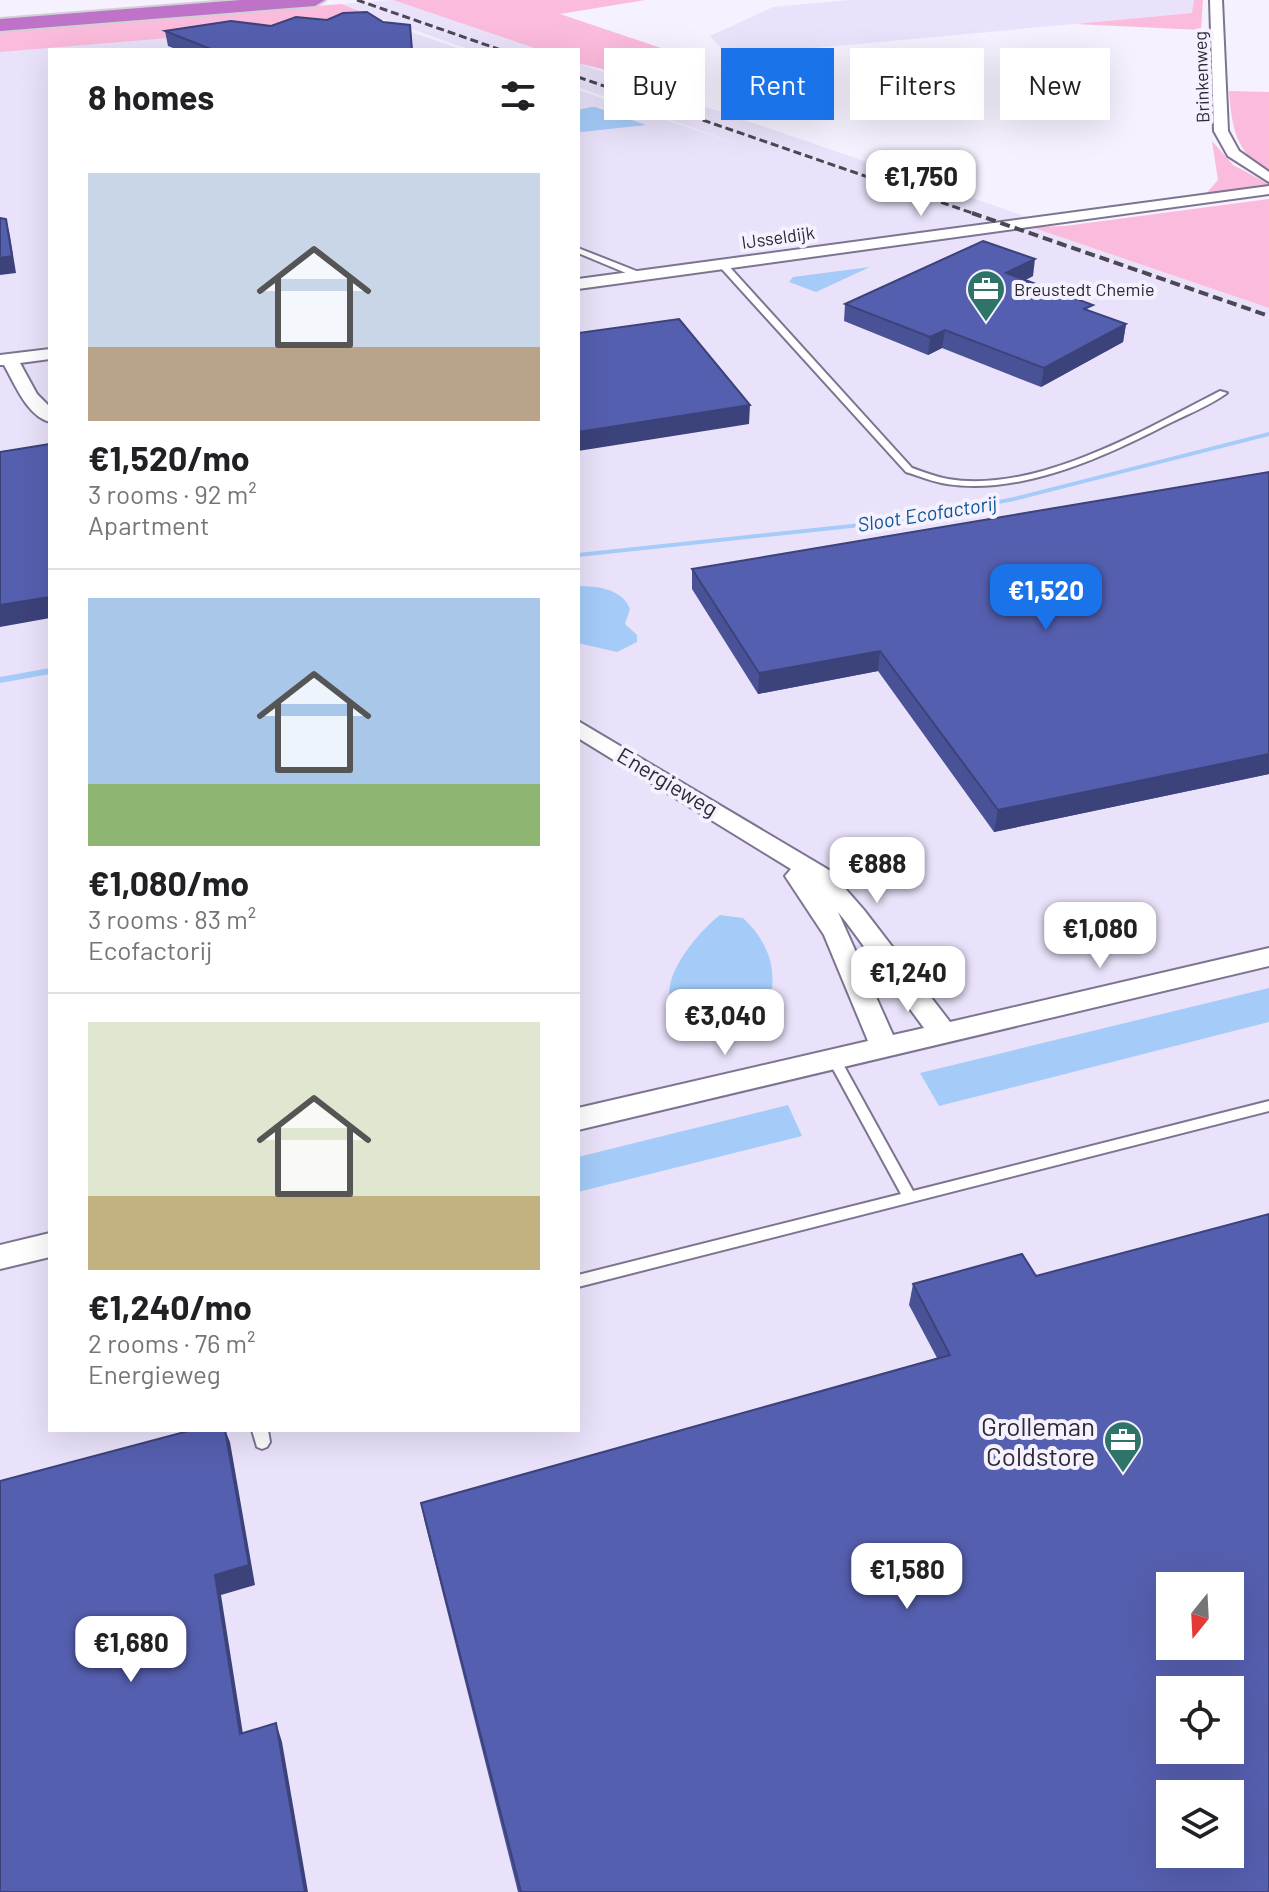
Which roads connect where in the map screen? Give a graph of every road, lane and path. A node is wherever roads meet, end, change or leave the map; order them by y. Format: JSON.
{"nodes":[{"id":1,"x":159,"y":0,"type":"edge"},
{"id":2,"x":315,"y":0,"type":"edge"},
{"id":3,"x":1216,"y":0,"type":"edge"},
{"id":4,"x":0,"y":13,"type":"edge"},
{"id":5,"x":0,"y":25,"type":"edge"},
{"id":6,"x":1269,"y":178,"type":"edge"},
{"id":7,"x":1269,"y":190,"type":"edge"},
{"id":8,"x":580,"y":251,"type":"edge"},
{"id":9,"x":723,"y":265,"type":"junction"},
{"id":10,"x":641,"y":276,"type":"junction"},
{"id":11,"x":580,"y":284,"type":"edge"},
{"id":12,"x":48,"y":354,"type":"edge"},
{"id":13,"x":5,"y":359,"type":"edge"},
{"id":14,"x":1223,"y":393,"type":"dead end"},
{"id":15,"x":48,"y":415,"type":"edge"},
{"id":16,"x":580,"y":729,"type":"edge"},
{"id":17,"x":757,"y":835,"type":"junction"},
{"id":18,"x":1269,"y":957,"type":"edge"},
{"id":19,"x":943,"y":1033,"type":"junction"},
{"id":20,"x":884,"y":1046,"type":"junction"},
{"id":21,"x":833,"y":1058,"type":"junction"},
{"id":22,"x":1269,"y":1106,"type":"edge"},
{"id":23,"x":580,"y":1119,"type":"edge"},
{"id":24,"x":910,"y":1198,"type":"junction"},
{"id":25,"x":48,"y":1245,"type":"edge"},
{"id":26,"x":0,"y":1257,"type":"edge"},
{"id":27,"x":580,"y":1280,"type":"edge"}],
"edges":[{"from":1,"to":4,"type":"highway"},
{"from":2,"to":5,"type":"highway"},
{"from":3,"to":6,"type":"street","name":"Brinkenweg"},
{"from":7,"to":9,"type":"street","name":"IJsseldijk"},
{"from":8,"to":10,"type":"lane"},
{"from":9,"to":10,"type":"street","name":"IJsseldijk"},
{"from":9,"to":14,"type":"lane"},
{"from":10,"to":11,"type":"street","name":"IJsseldijk"},
{"from":12,"to":13,"type":"street"},
{"from":13,"to":15,"type":"street"},
{"from":16,"to":17,"type":"street","name":"Energieweg"},
{"from":17,"to":19,"type":"street","name":"Energieweg"},
{"from":17,"to":20,"type":"street","name":"Energieweg"},
{"from":18,"to":19,"type":"street"},
{"from":19,"to":20,"type":"street"},
{"from":20,"to":21,"type":"street"},
{"from":21,"to":23,"type":"street"},
{"from":21,"to":24,"type":"lane"},
{"from":22,"to":24,"type":"lane"},
{"from":24,"to":27,"type":"lane"},
{"from":25,"to":26,"type":"street"}]}
